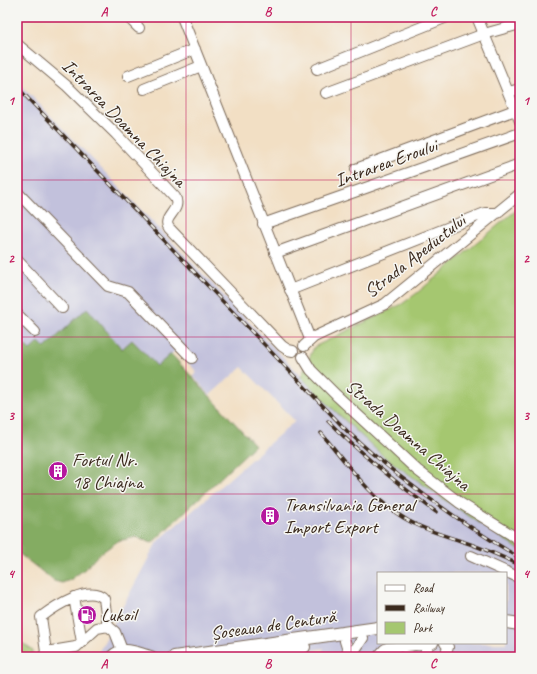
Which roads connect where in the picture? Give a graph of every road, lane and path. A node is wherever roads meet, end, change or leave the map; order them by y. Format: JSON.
{"nodes":[{"id":1,"x":128,"y":17,"type":"edge"},
{"id":2,"x":182,"y":17,"type":"edge"},
{"id":3,"x":447,"y":17,"type":"edge"},
{"id":4,"x":477,"y":17,"type":"edge"},
{"id":5,"x":520,"y":24,"type":"edge"},
{"id":6,"x":139,"y":28,"type":"dead end"},
{"id":7,"x":484,"y":34,"type":"junction"},
{"id":8,"x":17,"y":44,"type":"edge"},
{"id":9,"x":195,"y":49,"type":"junction"},
{"id":10,"x":201,"y":66,"type":"junction"},
{"id":11,"x":317,"y":69,"type":"dead end"},
{"id":12,"x":128,"y":76,"type":"dead end"},
{"id":13,"x":520,"y":88,"type":"edge"},
{"id":14,"x":144,"y":89,"type":"dead end"},
{"id":15,"x":508,"y":92,"type":"junction"},
{"id":16,"x":326,"y":93,"type":"dead end"},
{"id":17,"x":518,"y":117,"type":"edge"},
{"id":18,"x":520,"y":133,"type":"edge"},
{"id":19,"x":520,"y":164,"type":"edge"},
{"id":20,"x":356,"y":169,"type":"dead end"},
{"id":21,"x":17,"y":192,"type":"edge"},
{"id":22,"x":520,"y":194,"type":"edge"},
{"id":23,"x":498,"y":212,"type":"junction"},
{"id":24,"x":263,"y":224,"type":"junction"},
{"id":25,"x":275,"y":253,"type":"junction"},
{"id":26,"x":17,"y":260,"type":"edge"},
{"id":27,"x":290,"y":290,"type":"junction"},
{"id":28,"x":62,"y":308,"type":"dead end"},
{"id":29,"x":17,"y":314,"type":"edge"},
{"id":30,"x":35,"y":332,"type":"dead end"},
{"id":31,"x":307,"y":343,"type":"junction"},
{"id":32,"x":293,"y":351,"type":"junction"},
{"id":33,"x":303,"y":357,"type":"junction"},
{"id":34,"x":192,"y":358,"type":"dead end"},
{"id":35,"x":520,"y":540,"type":"edge"},
{"id":36,"x":471,"y":556,"type":"dead end"},
{"id":37,"x":507,"y":572,"type":"edge"},
{"id":38,"x":507,"y":572,"type":"edge"},
{"id":39,"x":520,"y":578,"type":"edge"},
{"id":40,"x":74,"y":597,"type":"junction"},
{"id":41,"x":507,"y":622,"type":"edge"},
{"id":42,"x":520,"y":624,"type":"edge"},
{"id":43,"x":108,"y":626,"type":"junction"},
{"id":44,"x":377,"y":628,"type":"edge"},
{"id":45,"x":507,"y":630,"type":"edge"},
{"id":46,"x":520,"y":631,"type":"edge"},
{"id":47,"x":377,"y":636,"type":"edge"},
{"id":48,"x":363,"y":638,"type":"junction"},
{"id":49,"x":345,"y":641,"type":"junction"},
{"id":50,"x":82,"y":642,"type":"junction"},
{"id":51,"x":420,"y":644,"type":"edge"},
{"id":52,"x":429,"y":644,"type":"edge"},
{"id":53,"x":445,"y":644,"type":"edge"},
{"id":54,"x":410,"y":645,"type":"junction"},
{"id":55,"x":122,"y":650,"type":"junction"},
{"id":56,"x":352,"y":654,"type":"edge"},
{"id":57,"x":44,"y":655,"type":"edge"},
{"id":58,"x":138,"y":655,"type":"edge"},
{"id":59,"x":112,"y":657,"type":"edge"},
{"id":60,"x":151,"y":657,"type":"edge"},
{"id":61,"x":174,"y":657,"type":"edge"},
{"id":62,"x":236,"y":657,"type":"edge"},
{"id":63,"x":363,"y":657,"type":"edge"},
{"id":64,"x":378,"y":657,"type":"edge"},
{"id":65,"x":405,"y":657,"type":"edge"},
{"id":66,"x":424,"y":657,"type":"edge"},
{"id":67,"x":445,"y":657,"type":"edge"}],
"edges":[{"from":1,"to":6,"type":"street"},
{"from":2,"to":9,"type":"street"},
{"from":3,"to":11,"type":"street"},
{"from":4,"to":7,"type":"street"},
{"from":5,"to":7,"type":"street"},
{"from":7,"to":15,"type":"street"},
{"from":7,"to":16,"type":"street"},
{"from":8,"to":32,"type":"street","name":"Intrarea Doamna Chiajna"},
{"from":9,"to":10,"type":"street"},
{"from":9,"to":12,"type":"street"},
{"from":10,"to":14,"type":"street"},
{"from":10,"to":24,"type":"street"},
{"from":13,"to":15,"type":"street"},
{"from":15,"to":17,"type":"street"},
{"from":17,"to":20,"type":"street"},
{"from":18,"to":24,"type":"street","name":"Intrarea Eroului"},
{"from":19,"to":25,"type":"street"},
{"from":21,"to":34,"type":"street"},
{"from":22,"to":23,"type":"street","name":"Strada Apeductului"},
{"from":23,"to":27,"type":"street"},
{"from":23,"to":31,"type":"street","name":"Strada Apeductului"},
{"from":24,"to":25,"type":"street"},
{"from":25,"to":27,"type":"street"},
{"from":26,"to":28,"type":"street"},
{"from":27,"to":31,"type":"street"},
{"from":29,"to":30,"type":"street"},
{"from":31,"to":32,"type":"street","name":"Strada Apeductului"},
{"from":31,"to":33,"type":"street"},
{"from":32,"to":33,"type":"street"},
{"from":33,"to":35,"type":"street","name":"Strada Doamna Chiajna"},
{"from":36,"to":38,"type":"street"},
{"from":37,"to":39,"type":"street"},
{"from":40,"to":43,"type":"street"},
{"from":40,"to":50,"type":"street"},
{"from":40,"to":57,"type":"street"},
{"from":41,"to":42,"type":"main road"},
{"from":43,"to":50,"type":"street"},
{"from":43,"to":55,"type":"street"},
{"from":44,"to":61,"type":"main road","name":"Șoseaua de Centură"},
{"from":45,"to":46,"type":"main road"},
{"from":47,"to":48,"type":"main road","name":"Șoseaua de Centură"},
{"from":48,"to":49,"type":"main road","name":"Șoseaua de Centură"},
{"from":48,"to":56,"type":"street"},
{"from":49,"to":56,"type":"street"},
{"from":49,"to":62,"type":"main road","name":"Șoseaua de Centură"},
{"from":50,"to":57,"type":"street"},
{"from":51,"to":54,"type":"street"},
{"from":52,"to":66,"type":"street"},
{"from":53,"to":67,"type":"street"},
{"from":54,"to":64,"type":"street"},
{"from":54,"to":65,"type":"street"},
{"from":55,"to":58,"type":"main road"},
{"from":55,"to":59,"type":"main road"},
{"from":56,"to":63,"type":"street"},
{"from":58,"to":60,"type":"main road"}]}
